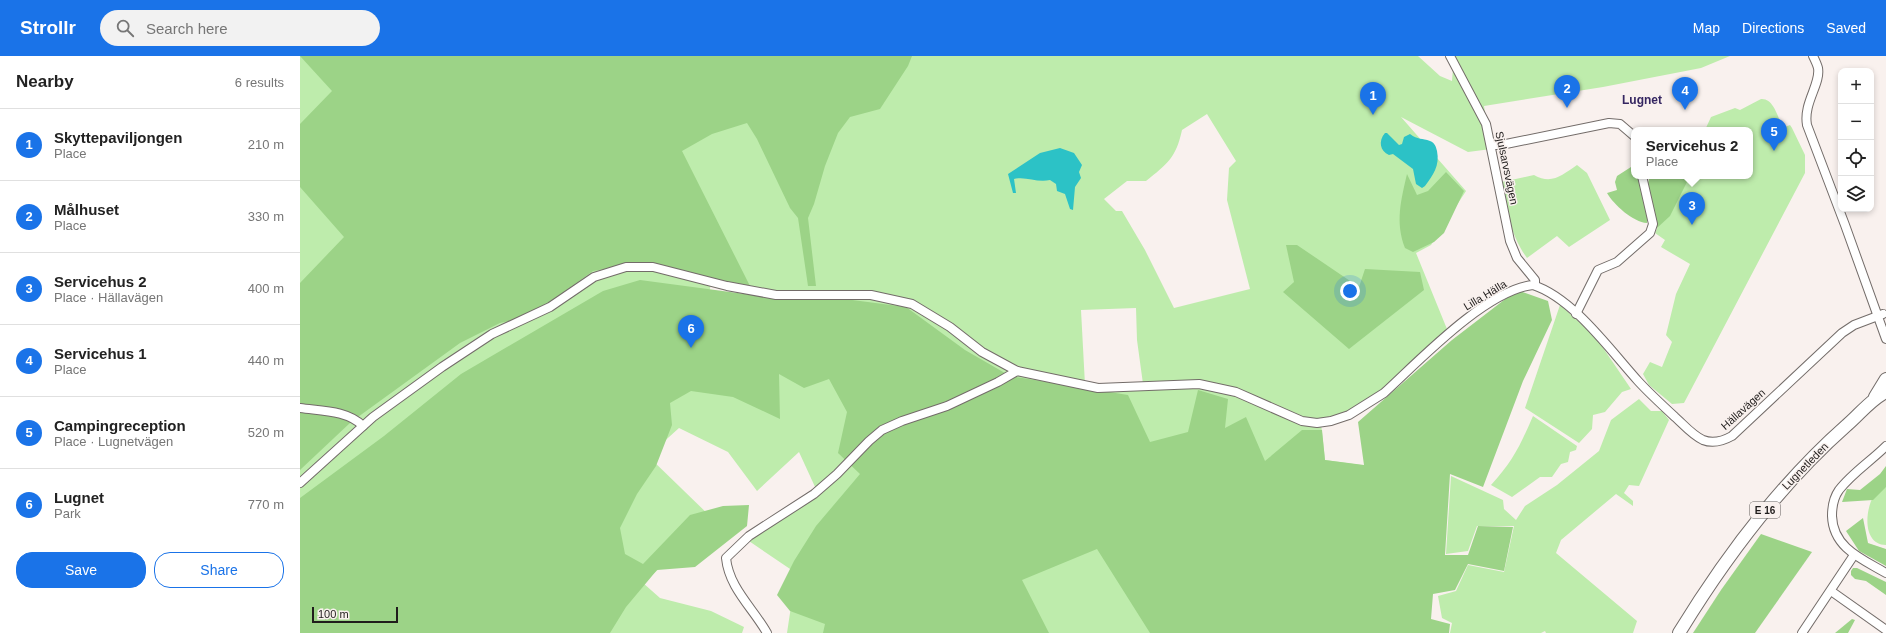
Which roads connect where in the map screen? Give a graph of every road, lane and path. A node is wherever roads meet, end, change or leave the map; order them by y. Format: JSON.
{"nodes":[{"id":1,"x":1450,"y":56,"type":"edge"},
{"id":2,"x":1813,"y":56,"type":"edge"},
{"id":3,"x":1631,"y":133,"type":"edge"},
{"id":4,"x":1491,"y":146,"type":"junction"},
{"id":5,"x":1643,"y":179,"type":"edge"},
{"id":6,"x":1535,"y":285,"type":"junction"},
{"id":7,"x":1576,"y":314,"type":"junction"},
{"id":8,"x":1882,"y":316,"type":"edge"},
{"id":9,"x":1886,"y":339,"type":"edge"},
{"id":10,"x":1017,"y":371,"type":"junction"},
{"id":11,"x":1886,"y":379,"type":"edge"},
{"id":12,"x":1886,"y":392,"type":"edge"},
{"id":13,"x":1871,"y":404,"type":"junction"},
{"id":14,"x":300,"y":408,"type":"edge"},
{"id":15,"x":363,"y":426,"type":"junction"},
{"id":16,"x":1886,"y":446,"type":"edge"},
{"id":17,"x":300,"y":483,"type":"edge"},
{"id":18,"x":1854,"y":555,"type":"junction"},
{"id":19,"x":1886,"y":573,"type":"edge"},
{"id":20,"x":1831,"y":591,"type":"junction"},
{"id":21,"x":1886,"y":630,"type":"edge"},
{"id":22,"x":767,"y":633,"type":"edge"},
{"id":23,"x":1679,"y":633,"type":"edge"},
{"id":24,"x":1802,"y":633,"type":"edge"}],
"edges":[{"from":1,"to":4,"type":"street","name":"Sjulsarvsvägen"},
{"from":2,"to":8,"type":"street"},
{"from":3,"to":4,"type":"street"},
{"from":4,"to":6,"type":"street","name":"Sjulsarvsvägen"},
{"from":5,"to":7,"type":"street"},
{"from":6,"to":7,"type":"street","name":"Hällavägen"},
{"from":6,"to":10,"type":"street","name":"Lilla Hälla"},
{"from":7,"to":8,"type":"street","name":"Hällavägen"},
{"from":8,"to":9,"type":"street"},
{"from":10,"to":15,"type":"street","name":"Lilla Hälla"},
{"from":10,"to":22,"type":"street"},
{"from":11,"to":13,"type":"highway","name":"Lugnetleden","number":"E 16"},
{"from":12,"to":13,"type":"highway","name":"Lugnetleden","number":"E 16"},
{"from":13,"to":23,"type":"highway","name":"Lugnetleden","number":"E 16"},
{"from":14,"to":15,"type":"street"},
{"from":15,"to":17,"type":"street","name":"Lilla Hälla"},
{"from":16,"to":18,"type":"street"},
{"from":18,"to":19,"type":"street"},
{"from":18,"to":20,"type":"street"},
{"from":20,"to":21,"type":"street"},
{"from":20,"to":24,"type":"street"}]}
